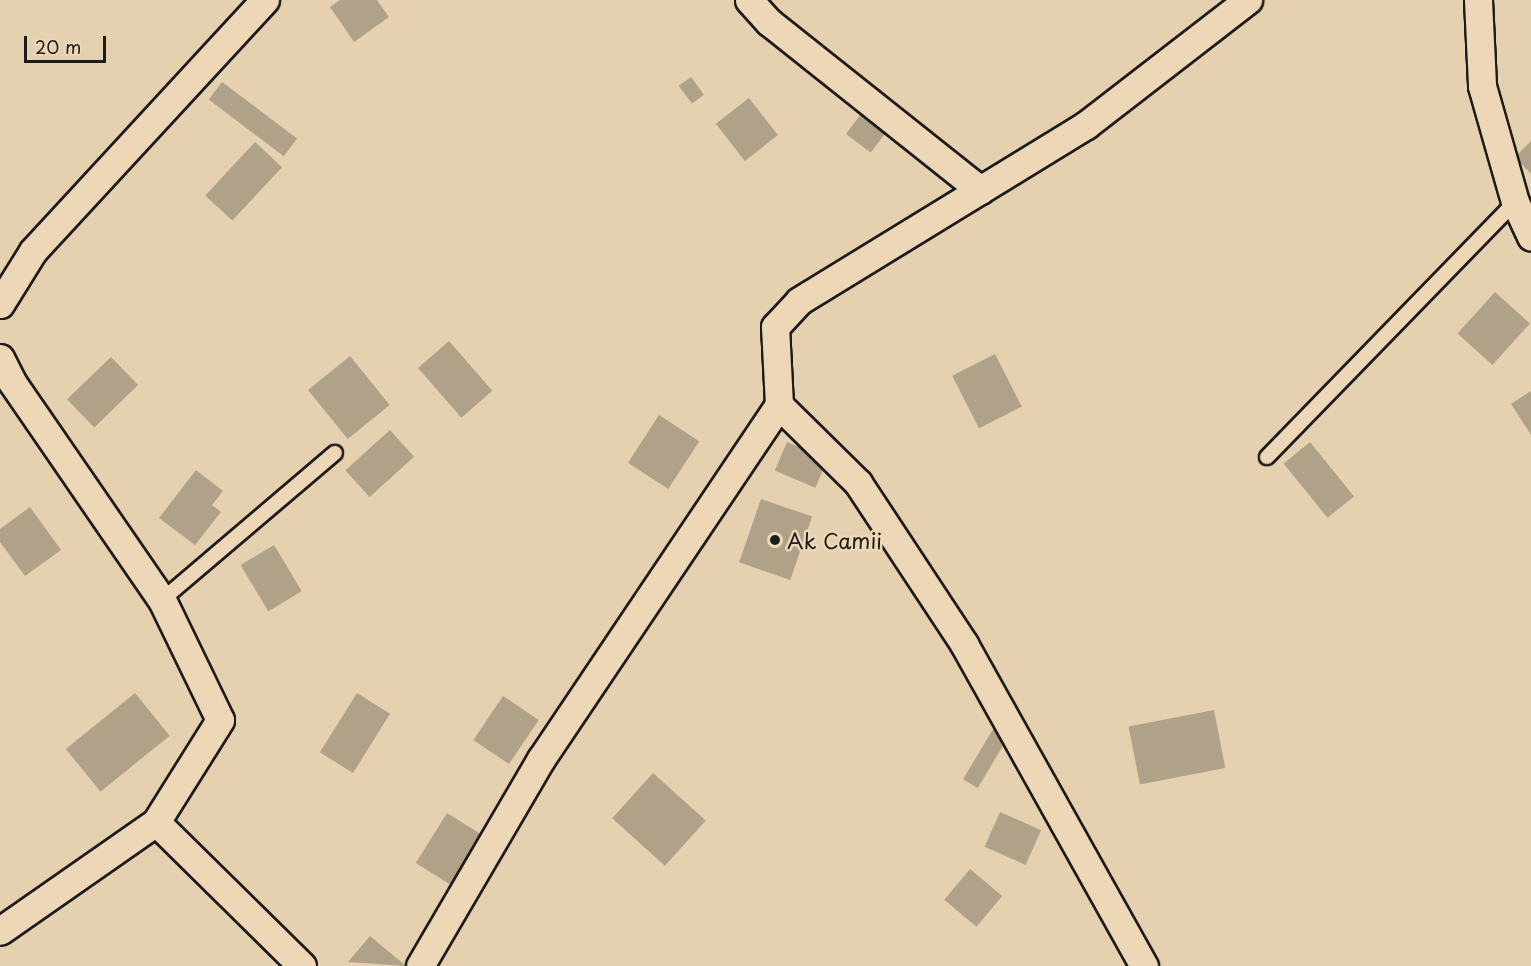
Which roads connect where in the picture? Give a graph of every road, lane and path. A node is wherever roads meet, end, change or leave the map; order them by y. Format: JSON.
{"nodes":[{"id":1,"x":265,"y":0,"type":"edge"},
{"id":2,"x":749,"y":0,"type":"edge"},
{"id":3,"x":1248,"y":0,"type":"edge"},
{"id":4,"x":1478,"y":0,"type":"edge"},
{"id":5,"x":980,"y":190,"type":"junction"},
{"id":6,"x":1515,"y":202,"type":"junction"},
{"id":7,"x":1531,"y":237,"type":"edge"},
{"id":8,"x":0,"y":304,"type":"edge"},
{"id":9,"x":0,"y":358,"type":"edge"},
{"id":10,"x":779,"y":405,"type":"junction"},
{"id":11,"x":335,"y":453,"type":"dead end"},
{"id":12,"x":1267,"y":457,"type":"dead end"},
{"id":13,"x":162,"y":600,"type":"junction"},
{"id":14,"x":156,"y":822,"type":"junction"},
{"id":15,"x":0,"y":932,"type":"edge"},
{"id":16,"x":302,"y":966,"type":"edge"},
{"id":17,"x":420,"y":966,"type":"edge"},
{"id":18,"x":1144,"y":966,"type":"edge"}],
"edges":[{"from":1,"to":8,"type":"street"},
{"from":2,"to":5,"type":"street"},
{"from":3,"to":5,"type":"street"},
{"from":4,"to":6,"type":"street"},
{"from":5,"to":10,"type":"street"},
{"from":6,"to":7,"type":"street"},
{"from":6,"to":12,"type":"lane"},
{"from":9,"to":13,"type":"street"},
{"from":10,"to":17,"type":"street"},
{"from":10,"to":18,"type":"street"},
{"from":11,"to":13,"type":"lane"},
{"from":13,"to":14,"type":"street"},
{"from":14,"to":15,"type":"street"},
{"from":14,"to":16,"type":"street"}]}
